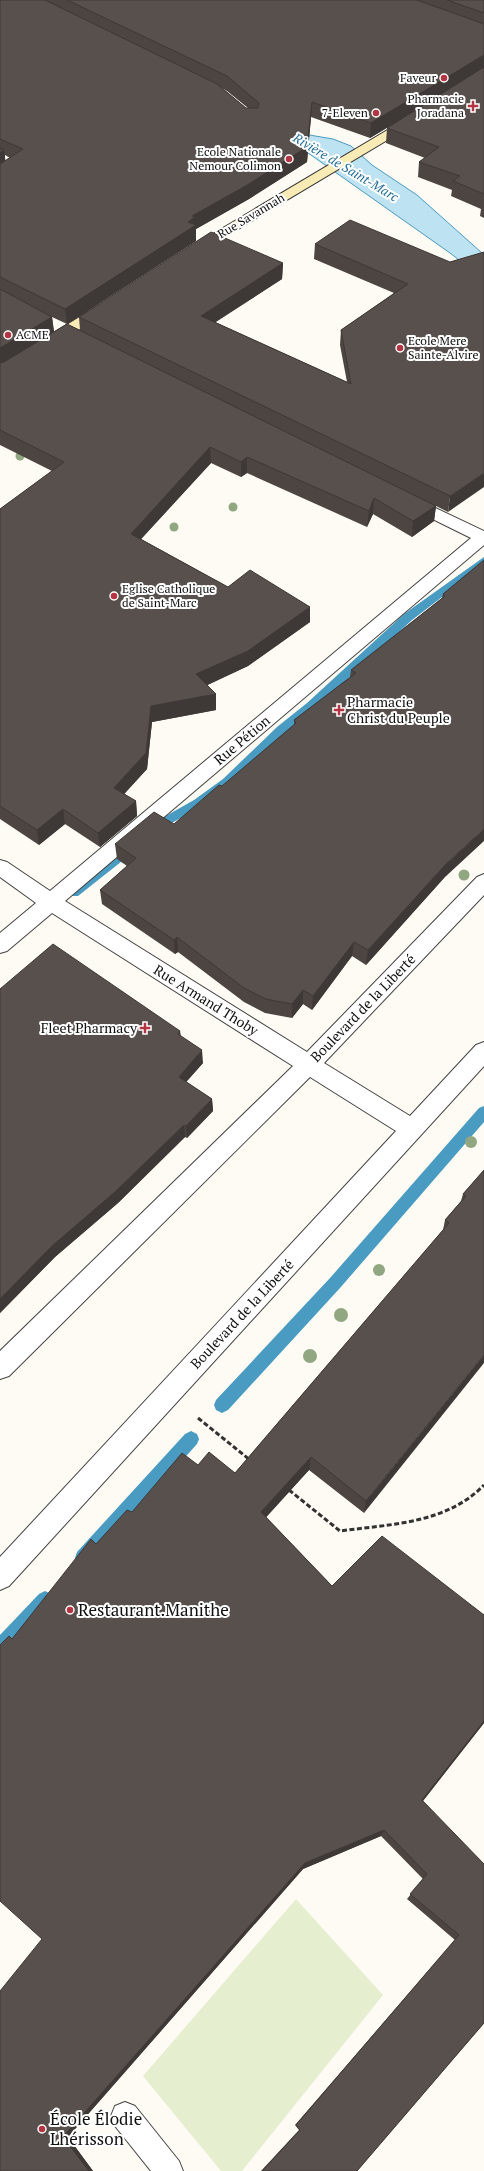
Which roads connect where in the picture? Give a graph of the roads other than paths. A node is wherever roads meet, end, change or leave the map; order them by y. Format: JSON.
{"nodes":[{"id":1,"x":424,"y":112,"type":"edge"},
{"id":2,"x":183,"y":256,"type":"edge"},
{"id":3,"x":113,"y":302,"type":"edge"},
{"id":4,"x":61,"y":328,"type":"junction"},
{"id":5,"x":82,"y":339,"type":"edge"},
{"id":6,"x":0,"y":373,"type":"edge"},
{"id":7,"x":397,"y":495,"type":"edge"},
{"id":8,"x":484,"y":537,"type":"edge"},
{"id":9,"x":0,"y":867,"type":"edge"},
{"id":10,"x":484,"y":882,"type":"edge"},
{"id":11,"x":50,"y":902,"type":"junction"},
{"id":12,"x":0,"y":945,"type":"edge"},
{"id":13,"x":484,"y":1051,"type":"edge"},
{"id":14,"x":309,"y":1064,"type":"junction"},
{"id":15,"x":414,"y":1130,"type":"junction"},
{"id":16,"x":0,"y":1368,"type":"edge"},
{"id":17,"x":0,"y":1577,"type":"edge"},
{"id":18,"x":125,"y":2116,"type":"dead end"},
{"id":19,"x":169,"y":2171,"type":"edge"}],
"edges":[{"from":1,"to":2,"type":"street","name":"Rue Savannah"},
{"from":3,"to":4,"type":"street"},
{"from":4,"to":5,"type":"street"},
{"from":4,"to":6,"type":"street"},
{"from":7,"to":8,"type":"street"},
{"from":8,"to":11,"type":"street","name":"Rue Pétion"},
{"from":9,"to":11,"type":"street","name":"Rue Armand Thoby"},
{"from":10,"to":14,"type":"street","name":"Boulevard de la Liberté"},
{"from":11,"to":12,"type":"street","name":"Rue Pétion"},
{"from":11,"to":14,"type":"street","name":"Rue Armand Thoby"},
{"from":13,"to":15,"type":"street","name":"Boulevard de la Liberté"},
{"from":14,"to":15,"type":"street","name":"Rue Armand Thoby"},
{"from":14,"to":16,"type":"street","name":"Boulevard de la Liberté"},
{"from":15,"to":17,"type":"street","name":"Boulevard de la Liberté"},
{"from":18,"to":19,"type":"lane"}]}
